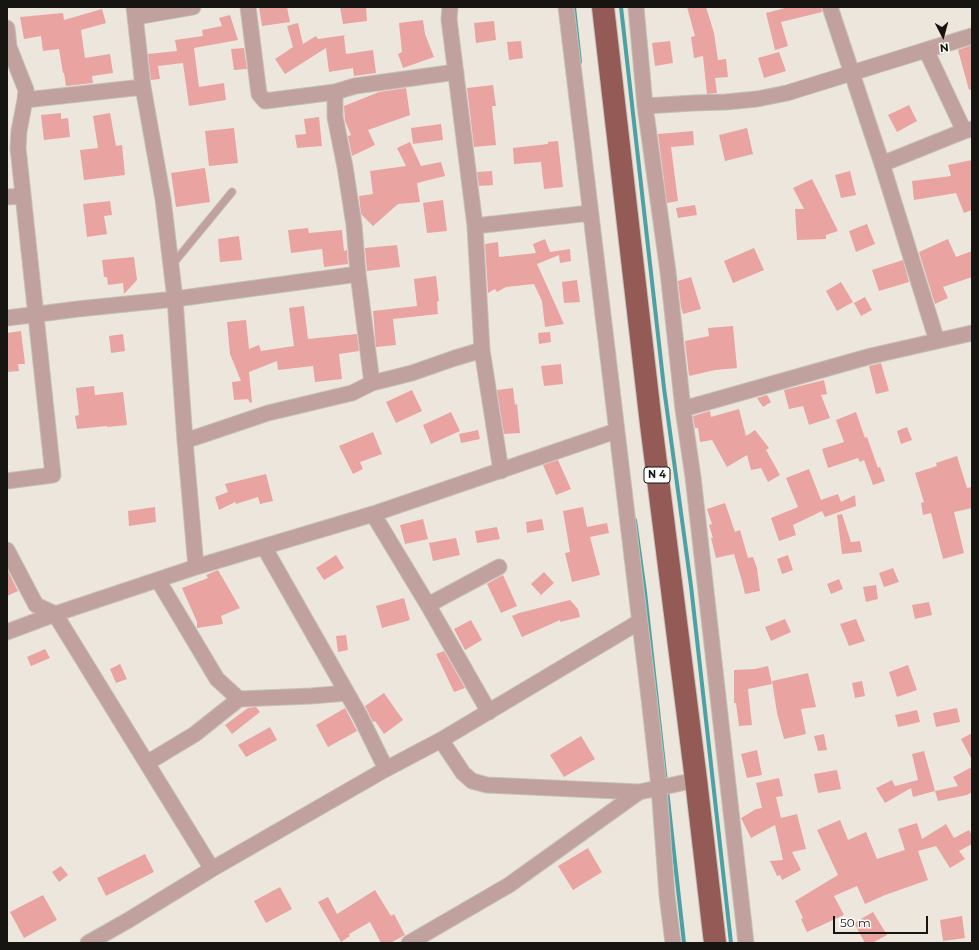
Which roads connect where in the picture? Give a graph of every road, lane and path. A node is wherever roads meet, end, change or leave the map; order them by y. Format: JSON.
{"nodes":[{"id":1,"x":193,"y":7,"type":"edge"},
{"id":2,"x":248,"y":7,"type":"edge"},
{"id":3,"x":450,"y":7,"type":"edge"},
{"id":4,"x":566,"y":7,"type":"edge"},
{"id":5,"x":603,"y":7,"type":"edge"},
{"id":6,"x":636,"y":7,"type":"edge"},
{"id":7,"x":830,"y":7,"type":"edge"},
{"id":8,"x":135,"y":12,"type":"edge"},
{"id":9,"x":7,"y":28,"type":"edge"},
{"id":10,"x":972,"y":36,"type":"edge"},
{"id":11,"x":926,"y":50,"type":"junction"},
{"id":12,"x":456,"y":72,"type":"junction"},
{"id":13,"x":852,"y":74,"type":"junction"},
{"id":14,"x":143,"y":87,"type":"junction"},
{"id":15,"x":335,"y":92,"type":"junction"},
{"id":16,"x":25,"y":100,"type":"junction"},
{"id":17,"x":645,"y":106,"type":"junction"},
{"id":18,"x":968,"y":130,"type":"edge"},
{"id":19,"x":882,"y":164,"type":"junction"},
{"id":20,"x":232,"y":192,"type":"dead end"},
{"id":21,"x":23,"y":196,"type":"junction"},
{"id":22,"x":7,"y":197,"type":"edge"},
{"id":23,"x":590,"y":213,"type":"junction"},
{"id":24,"x":475,"y":226,"type":"junction"},
{"id":25,"x":171,"y":267,"type":"junction"},
{"id":26,"x":358,"y":274,"type":"junction"},
{"id":27,"x":175,"y":299,"type":"junction"},
{"id":28,"x":36,"y":315,"type":"junction"},
{"id":29,"x":7,"y":318,"type":"edge"},
{"id":30,"x":972,"y":333,"type":"edge"},
{"id":31,"x":937,"y":341,"type":"junction"},
{"id":32,"x":482,"y":350,"type":"junction"},
{"id":33,"x":372,"y":383,"type":"junction"},
{"id":34,"x":683,"y":409,"type":"junction"},
{"id":35,"x":616,"y":431,"type":"junction"},
{"id":36,"x":185,"y":441,"type":"junction"},
{"id":37,"x":501,"y":471,"type":"junction"},
{"id":38,"x":7,"y":481,"type":"edge"},
{"id":39,"x":373,"y":514,"type":"junction"},
{"id":40,"x":264,"y":547,"type":"junction"},
{"id":41,"x":7,"y":550,"type":"edge"},
{"id":42,"x":196,"y":567,"type":"junction"},
{"id":43,"x":499,"y":567,"type":"dead end"},
{"id":44,"x":158,"y":580,"type":"junction"},
{"id":45,"x":428,"y":605,"type":"junction"},
{"id":46,"x":54,"y":614,"type":"junction"},
{"id":47,"x":639,"y":622,"type":"junction"},
{"id":48,"x":7,"y":632,"type":"edge"},
{"id":49,"x":347,"y":693,"type":"junction"},
{"id":50,"x":239,"y":699,"type":"junction"},
{"id":51,"x":489,"y":712,"type":"junction"},
{"id":52,"x":441,"y":740,"type":"junction"},
{"id":53,"x":147,"y":764,"type":"junction"},
{"id":54,"x":386,"y":769,"type":"junction"},
{"id":55,"x":696,"y":780,"type":"junction"},
{"id":56,"x":664,"y":786,"type":"junction"},
{"id":57,"x":639,"y":792,"type":"junction"},
{"id":58,"x":212,"y":869,"type":"junction"},
{"id":59,"x":88,"y":943,"type":"edge"},
{"id":60,"x":410,"y":943,"type":"edge"},
{"id":61,"x":673,"y":943,"type":"edge"},
{"id":62,"x":715,"y":943,"type":"edge"},
{"id":63,"x":746,"y":943,"type":"edge"}],
"edges":[{"from":1,"to":8,"type":"street"},
{"from":2,"to":15,"type":"street"},
{"from":3,"to":12,"type":"street"},
{"from":4,"to":23,"type":"street"},
{"from":5,"to":55,"type":"highway","number":"N 4"},
{"from":6,"to":17,"type":"street"},
{"from":7,"to":13,"type":"street"},
{"from":8,"to":14,"type":"street"},
{"from":9,"to":16,"type":"street"},
{"from":10,"to":11,"type":"street"},
{"from":11,"to":13,"type":"street"},
{"from":11,"to":18,"type":"street"},
{"from":12,"to":15,"type":"street"},
{"from":12,"to":24,"type":"street"},
{"from":13,"to":17,"type":"street"},
{"from":13,"to":19,"type":"street"},
{"from":14,"to":16,"type":"street"},
{"from":14,"to":25,"type":"street"},
{"from":15,"to":26,"type":"street"},
{"from":16,"to":21,"type":"street"},
{"from":17,"to":34,"type":"street"},
{"from":18,"to":19,"type":"street"},
{"from":19,"to":31,"type":"street"},
{"from":20,"to":25,"type":"lane"},
{"from":21,"to":22,"type":"street"},
{"from":21,"to":28,"type":"street"},
{"from":23,"to":24,"type":"street"},
{"from":23,"to":35,"type":"street"},
{"from":24,"to":32,"type":"street"},
{"from":25,"to":27,"type":"street"},
{"from":26,"to":27,"type":"street"},
{"from":26,"to":33,"type":"street"},
{"from":27,"to":28,"type":"street"},
{"from":27,"to":36,"type":"street"},
{"from":28,"to":29,"type":"street"},
{"from":28,"to":38,"type":"street"},
{"from":30,"to":31,"type":"street"},
{"from":31,"to":34,"type":"street"},
{"from":32,"to":33,"type":"street"},
{"from":32,"to":37,"type":"street"},
{"from":33,"to":36,"type":"street"},
{"from":34,"to":63,"type":"street"},
{"from":35,"to":37,"type":"street"},
{"from":35,"to":47,"type":"street"},
{"from":36,"to":42,"type":"street"},
{"from":37,"to":39,"type":"street"},
{"from":39,"to":40,"type":"street"},
{"from":39,"to":45,"type":"street"},
{"from":40,"to":42,"type":"street"},
{"from":40,"to":49,"type":"street"},
{"from":41,"to":46,"type":"street"},
{"from":42,"to":44,"type":"street"},
{"from":43,"to":45,"type":"street"},
{"from":44,"to":46,"type":"street"},
{"from":44,"to":50,"type":"street"},
{"from":45,"to":51,"type":"street"},
{"from":46,"to":48,"type":"street"},
{"from":46,"to":53,"type":"street"},
{"from":47,"to":51,"type":"street"},
{"from":47,"to":56,"type":"street"},
{"from":49,"to":50,"type":"street"},
{"from":49,"to":54,"type":"street"},
{"from":50,"to":53,"type":"street"},
{"from":51,"to":52,"type":"street"},
{"from":52,"to":54,"type":"street"},
{"from":52,"to":57,"type":"street"},
{"from":53,"to":58,"type":"street"},
{"from":54,"to":58,"type":"street"},
{"from":55,"to":56,"type":"street"},
{"from":55,"to":62,"type":"highway","number":"N 4"},
{"from":56,"to":57,"type":"street"},
{"from":56,"to":61,"type":"street"},
{"from":57,"to":60,"type":"street"},
{"from":58,"to":59,"type":"street"}]}
